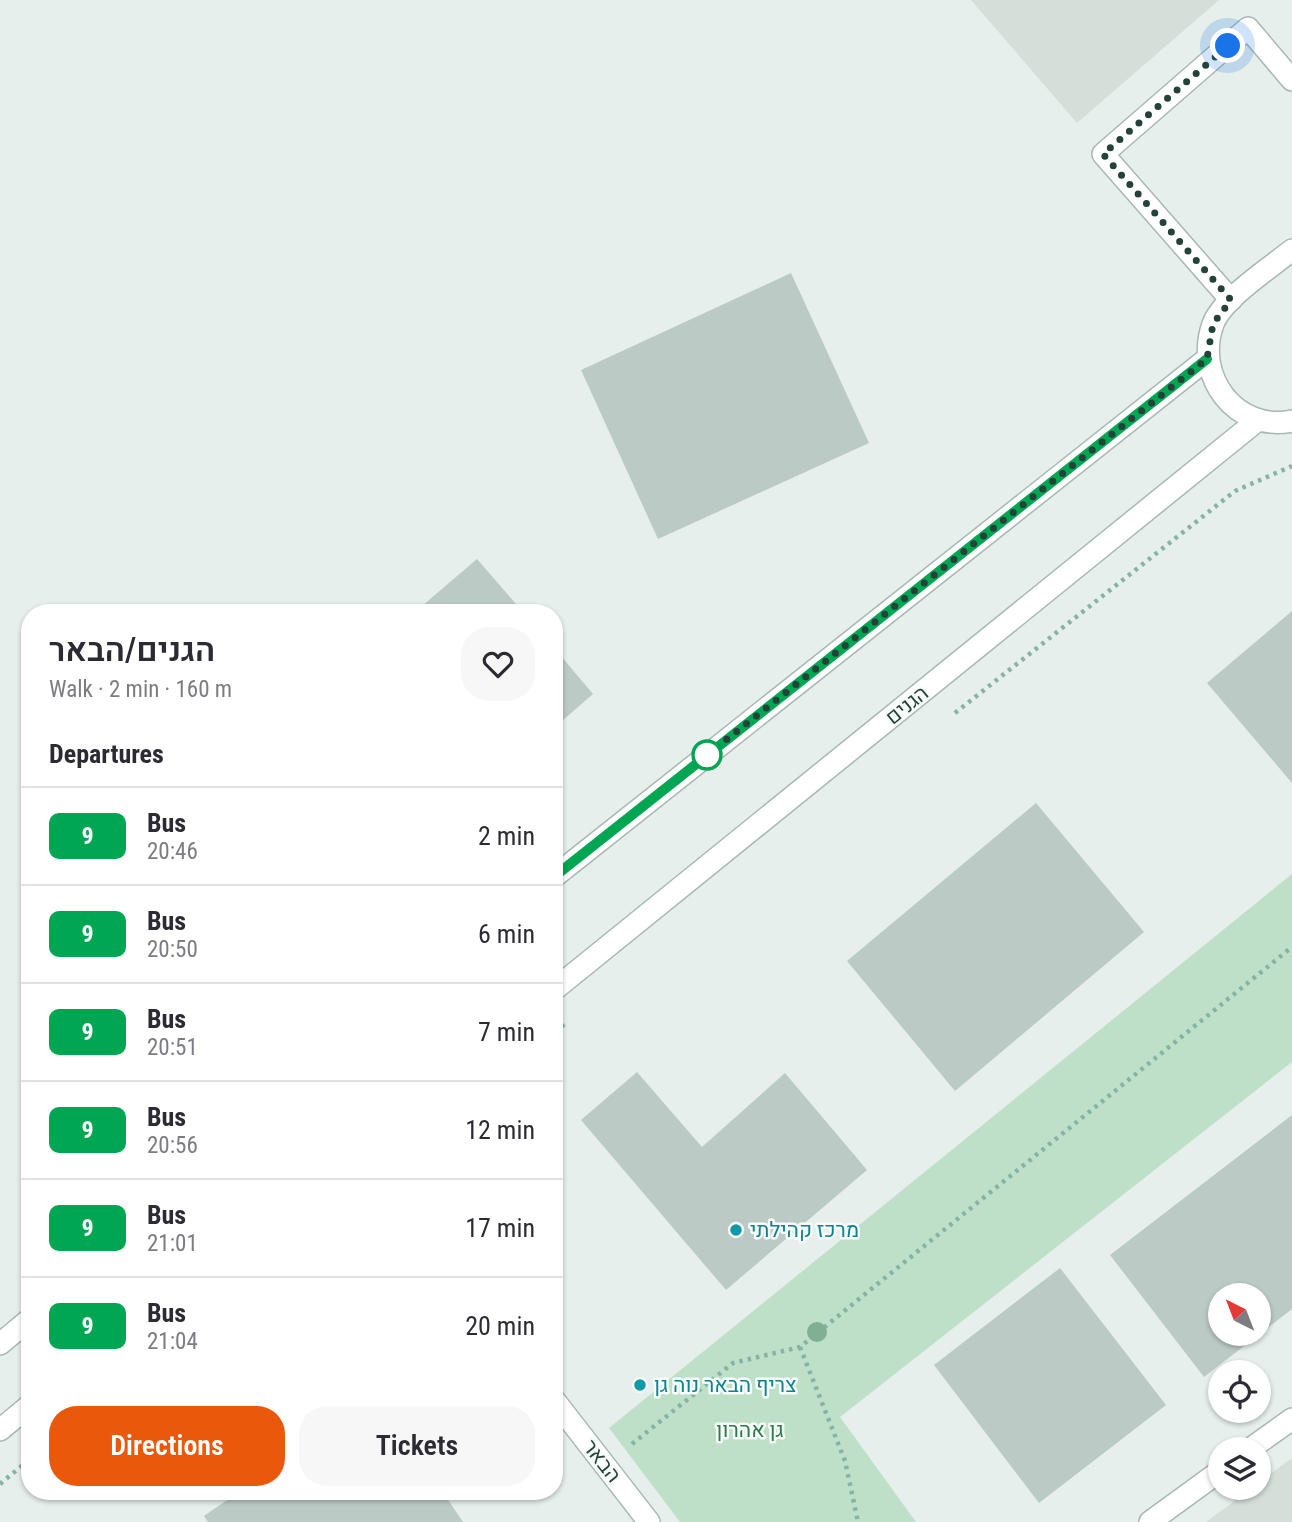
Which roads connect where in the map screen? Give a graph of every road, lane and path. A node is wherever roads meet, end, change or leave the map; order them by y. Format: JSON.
{"nodes":[{"id":1,"x":1292,"y":80,"type":"edge"},
{"id":2,"x":1292,"y":250,"type":"edge"},
{"id":3,"x":1231,"y":300,"type":"junction"},
{"id":4,"x":1207,"y":359,"type":"junction"},
{"id":5,"x":1258,"y":420,"type":"junction"},
{"id":6,"x":1292,"y":421,"type":"edge"},
{"id":7,"x":1292,"y":466,"type":"edge"},
{"id":8,"x":954,"y":714,"type":"dead end"},
{"id":9,"x":563,"y":870,"type":"edge"},
{"id":10,"x":1292,"y":947,"type":"edge"},
{"id":11,"x":563,"y":983,"type":"edge"},
{"id":12,"x":576,"y":1014,"type":"dead end"},
{"id":13,"x":563,"y":1025,"type":"edge"},
{"id":14,"x":21,"y":1326,"type":"edge"},
{"id":15,"x":0,"y":1344,"type":"edge"},
{"id":16,"x":800,"y":1347,"type":"junction"},
{"id":17,"x":563,"y":1411,"type":"edge"},
{"id":18,"x":21,"y":1412,"type":"edge"},
{"id":19,"x":1292,"y":1419,"type":"edge"},
{"id":20,"x":0,"y":1430,"type":"edge"},
{"id":21,"x":1267,"y":1437,"type":"edge"},
{"id":22,"x":605,"y":1465,"type":"junction"},
{"id":23,"x":21,"y":1466,"type":"edge"},
{"id":24,"x":1208,"y":1480,"type":"edge"},
{"id":25,"x":0,"y":1483,"type":"edge"},
{"id":26,"x":649,"y":1522,"type":"edge"},
{"id":27,"x":858,"y":1522,"type":"edge"},
{"id":28,"x":1150,"y":1522,"type":"edge"}],
"edges":[{"from":1,"to":3,"type":"street"},
{"from":2,"to":3,"type":"street"},
{"from":3,"to":4,"type":"street"},
{"from":4,"to":5,"type":"street"},
{"from":4,"to":9,"type":"street"},
{"from":5,"to":6,"type":"street"},
{"from":5,"to":11,"type":"street","name":"הגנים"},
{"from":7,"to":8,"type":"path"},
{"from":10,"to":16,"type":"path"},
{"from":12,"to":13,"type":"path"},
{"from":14,"to":15,"type":"street"},
{"from":16,"to":22,"type":"path"},
{"from":16,"to":27,"type":"path"},
{"from":17,"to":22,"type":"street","name":"הבאר"},
{"from":18,"to":20,"type":"street"},
{"from":19,"to":21,"type":"street"},
{"from":22,"to":26,"type":"street","name":"הבאר"},
{"from":23,"to":25,"type":"path"},
{"from":24,"to":28,"type":"street"}]}
